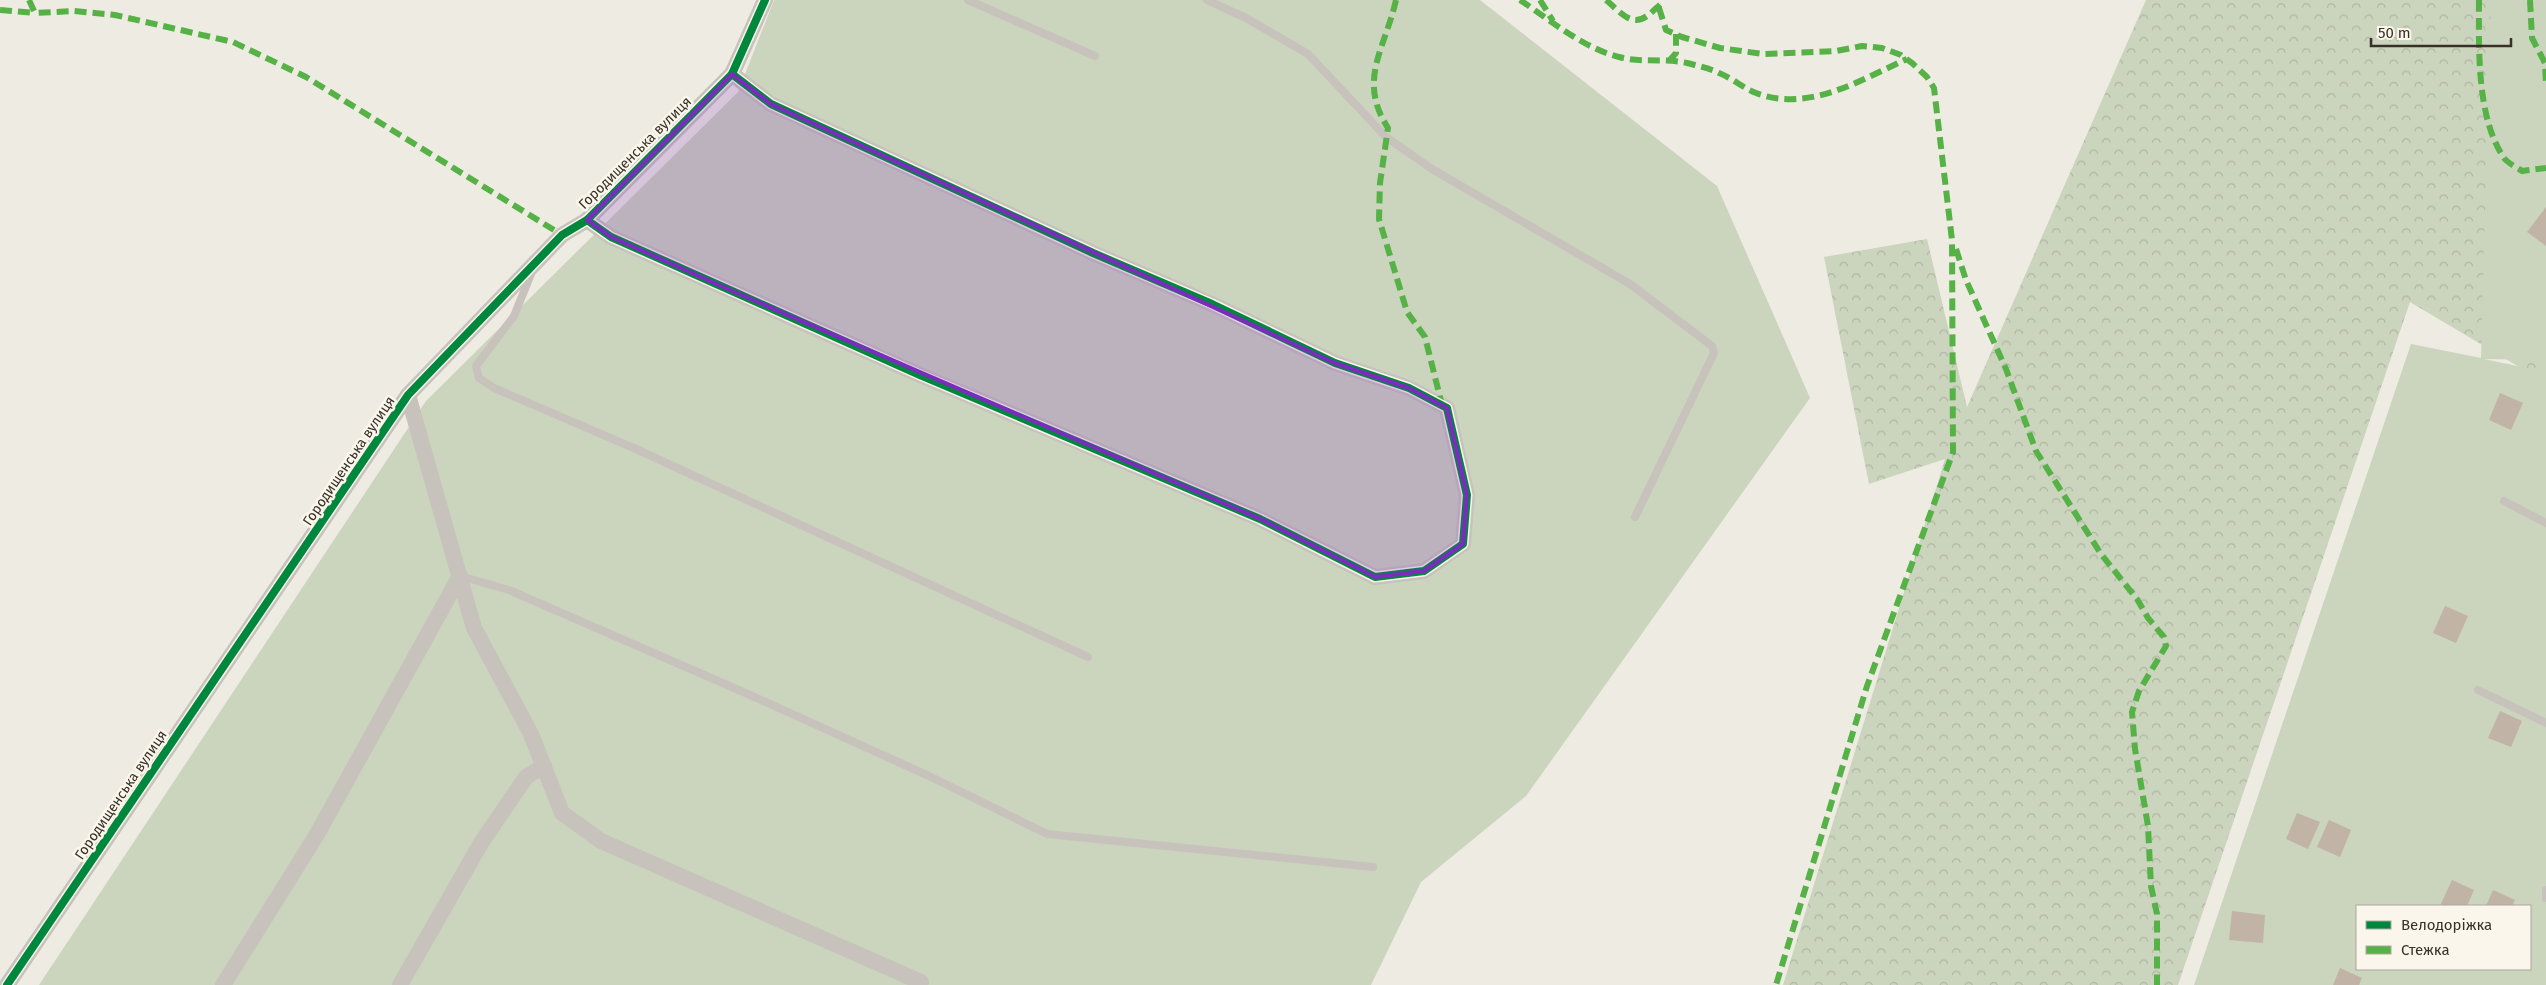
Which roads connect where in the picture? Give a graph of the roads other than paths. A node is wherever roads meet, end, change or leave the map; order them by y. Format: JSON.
{"nodes":[{"id":1,"x":765,"y":0,"type":"edge"},
{"id":2,"x":968,"y":0,"type":"edge"},
{"id":3,"x":1207,"y":0,"type":"edge"},
{"id":4,"x":1095,"y":56,"type":"dead end"},
{"id":5,"x":732,"y":74,"type":"junction"},
{"id":6,"x":587,"y":220,"type":"junction"},
{"id":7,"x":537,"y":261,"type":"junction"},
{"id":8,"x":408,"y":395,"type":"junction"},
{"id":9,"x":2504,"y":501,"type":"dead end"},
{"id":10,"x":1635,"y":517,"type":"dead end"},
{"id":11,"x":2546,"y":523,"type":"edge"},
{"id":12,"x":460,"y":576,"type":"junction"},
{"id":13,"x":1088,"y":657,"type":"dead end"},
{"id":14,"x":2478,"y":690,"type":"dead end"},
{"id":15,"x":2546,"y":723,"type":"edge"},
{"id":16,"x":544,"y":766,"type":"junction"},
{"id":17,"x":1373,"y":867,"type":"dead end"},
{"id":18,"x":2546,"y":890,"type":"edge"},
{"id":19,"x":2546,"y":898,"type":"edge"},
{"id":20,"x":921,"y":982,"type":"dead end"},
{"id":21,"x":7,"y":985,"type":"edge"},
{"id":22,"x":222,"y":985,"type":"edge"},
{"id":23,"x":400,"y":985,"type":"edge"}],
"edges":[{"from":1,"to":5,"type":"street","name":"Городищенська вулиця"},
{"from":2,"to":4,"type":"lane"},
{"from":3,"to":10,"type":"lane"},
{"from":5,"to":6,"type":"street","name":"Городищенська вулиця"},
{"from":5,"to":6,"type":"street"},
{"from":6,"to":7,"type":"street","name":"Городищенська вулиця"},
{"from":7,"to":8,"type":"street","name":"Городищенська вулиця"},
{"from":7,"to":13,"type":"lane"},
{"from":8,"to":12,"type":"street"},
{"from":8,"to":21,"type":"street","name":"Городищенська вулиця"},
{"from":9,"to":11,"type":"lane"},
{"from":12,"to":16,"type":"street"},
{"from":12,"to":17,"type":"lane"},
{"from":12,"to":22,"type":"street"},
{"from":14,"to":15,"type":"lane"},
{"from":16,"to":20,"type":"street"},
{"from":16,"to":23,"type":"street"},
{"from":18,"to":19,"type":"lane"}]}
